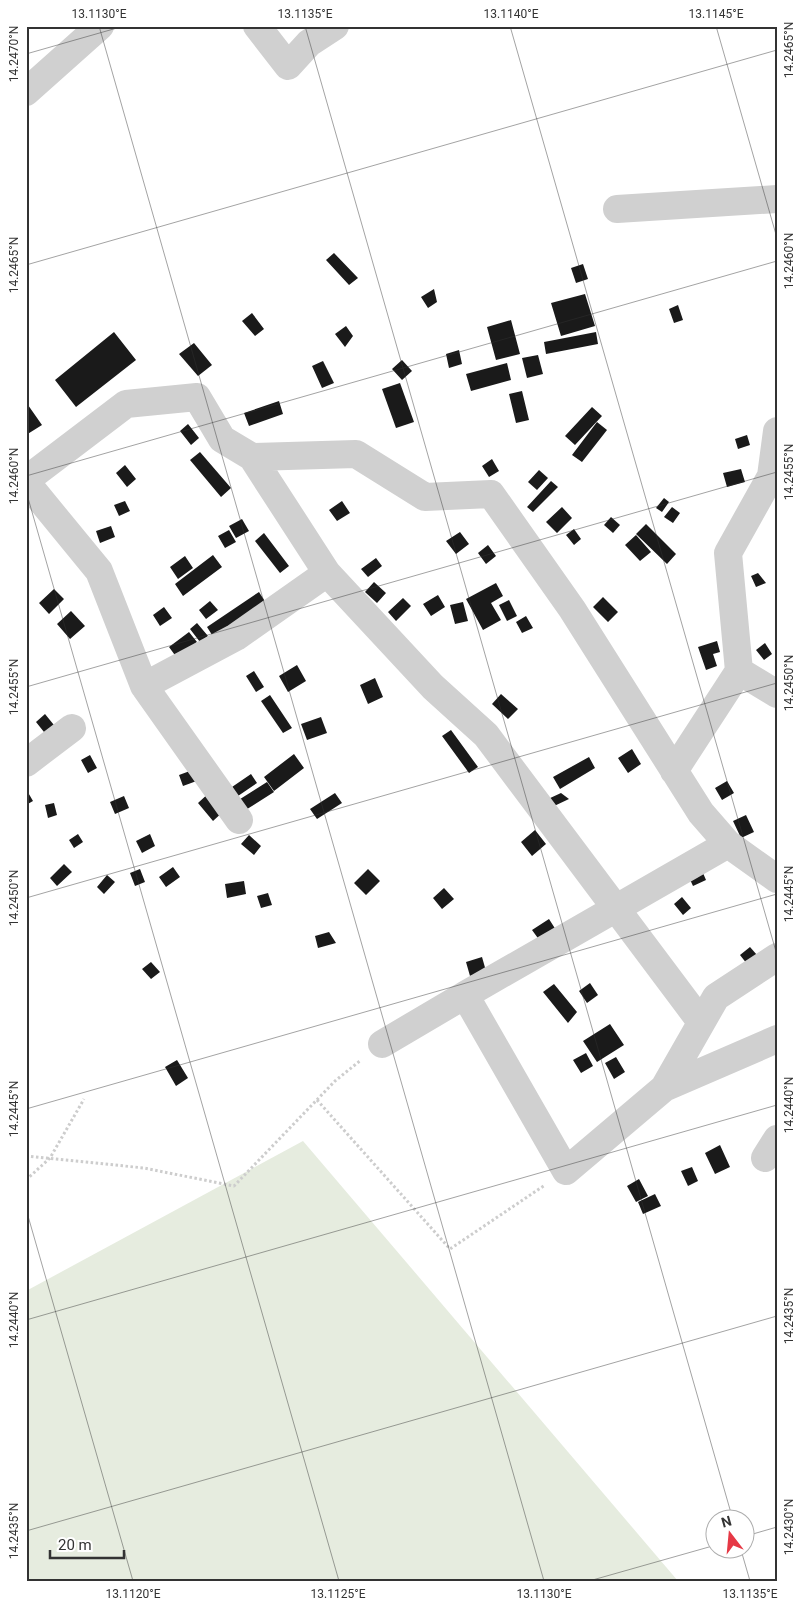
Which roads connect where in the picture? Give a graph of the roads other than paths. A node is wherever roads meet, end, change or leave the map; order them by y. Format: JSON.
{"nodes":[{"id":1,"x":100,"y":26,"type":"edge"},
{"id":2,"x":257,"y":26,"type":"edge"},
{"id":3,"x":335,"y":26,"type":"edge"},
{"id":4,"x":26,"y":92,"type":"edge"},
{"id":5,"x":777,"y":199,"type":"edge"},
{"id":6,"x":617,"y":209,"type":"dead end"},
{"id":7,"x":777,"y":430,"type":"edge"},
{"id":8,"x":252,"y":457,"type":"junction"},
{"id":9,"x":26,"y":481,"type":"edge"},
{"id":10,"x":327,"y":573,"type":"junction"},
{"id":11,"x":739,"y":671,"type":"junction"},
{"id":12,"x":144,"y":686,"type":"junction"},
{"id":13,"x":777,"y":694,"type":"edge"},
{"id":14,"x":72,"y":728,"type":"dead end"},
{"id":15,"x":26,"y":763,"type":"edge"},
{"id":16,"x":674,"y":771,"type":"junction"},
{"id":17,"x":239,"y":820,"type":"dead end"},
{"id":18,"x":728,"y":844,"type":"junction"},
{"id":19,"x":777,"y":879,"type":"edge"},
{"id":20,"x":616,"y":908,"type":"junction"},
{"id":21,"x":777,"y":957,"type":"edge"},
{"id":22,"x":465,"y":995,"type":"junction"},
{"id":23,"x":701,"y":1022,"type":"junction"},
{"id":24,"x":777,"y":1039,"type":"edge"},
{"id":25,"x":382,"y":1044,"type":"road end"},
{"id":26,"x":664,"y":1088,"type":"junction"}],
"edges":[{"from":1,"to":4,"type":"street"},
{"from":2,"to":3,"type":"street"},
{"from":5,"to":6,"type":"street"},
{"from":7,"to":11,"type":"street"},
{"from":8,"to":9,"type":"street"},
{"from":8,"to":10,"type":"street"},
{"from":8,"to":16,"type":"street"},
{"from":9,"to":12,"type":"street"},
{"from":10,"to":12,"type":"street"},
{"from":10,"to":20,"type":"street"},
{"from":11,"to":13,"type":"street"},
{"from":11,"to":16,"type":"street"},
{"from":12,"to":17,"type":"street"},
{"from":14,"to":15,"type":"street"},
{"from":16,"to":18,"type":"street"},
{"from":18,"to":19,"type":"street"},
{"from":18,"to":20,"type":"street"},
{"from":20,"to":22,"type":"street"},
{"from":20,"to":23,"type":"street"},
{"from":21,"to":23,"type":"street"},
{"from":22,"to":25,"type":"street"},
{"from":22,"to":26,"type":"street"},
{"from":23,"to":26,"type":"street"},
{"from":24,"to":26,"type":"street"}]}
